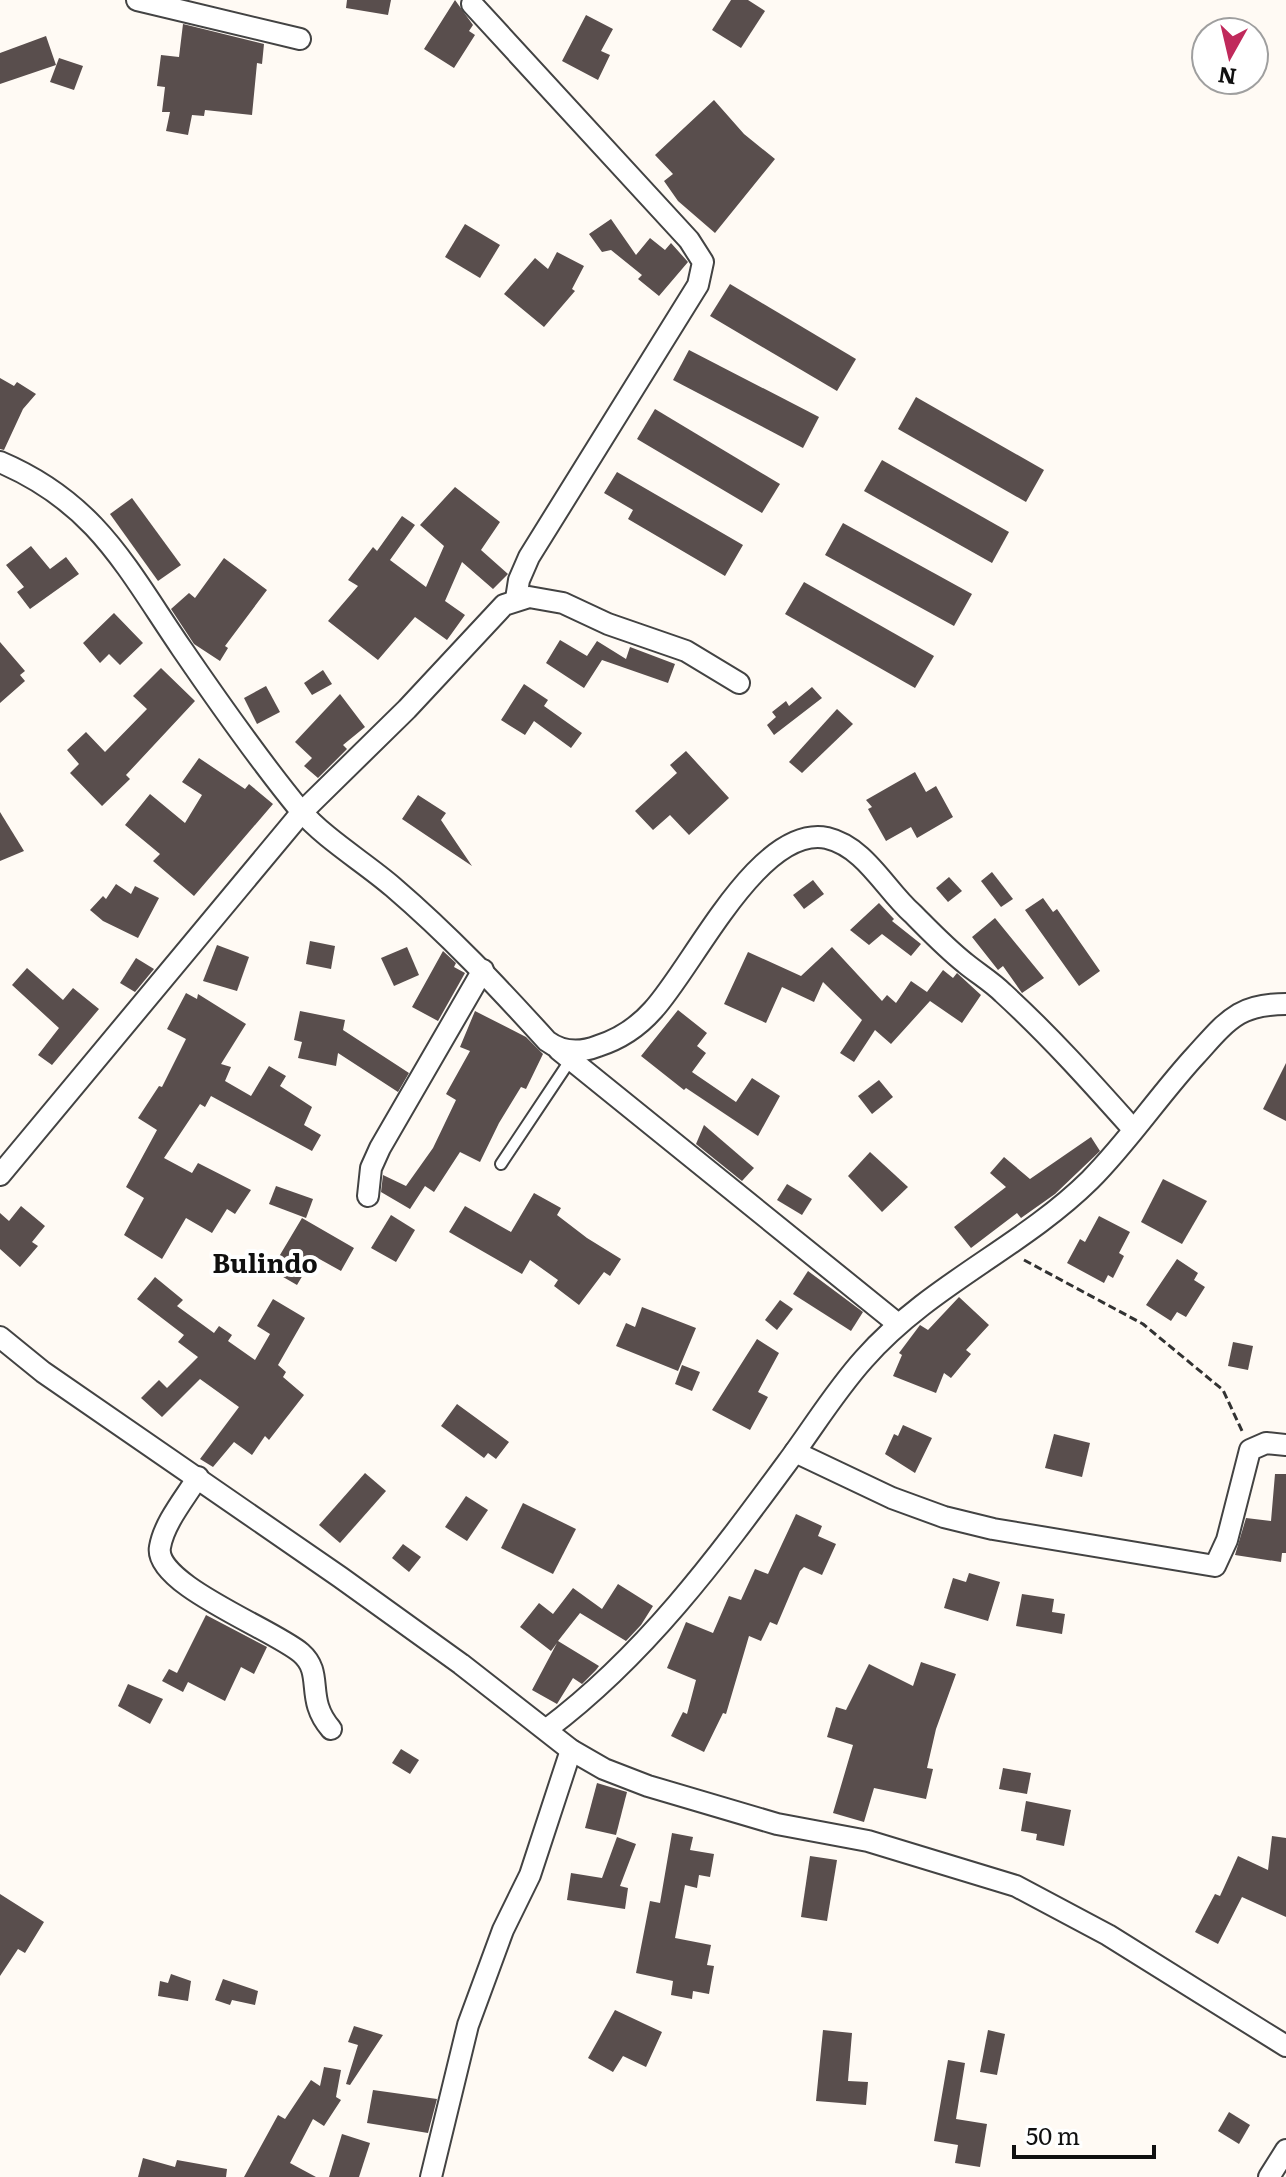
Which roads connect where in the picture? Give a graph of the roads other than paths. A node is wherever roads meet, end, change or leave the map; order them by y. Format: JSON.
{"nodes":[{"id":1,"x":137,"y":0,"type":"edge"},
{"id":2,"x":472,"y":4,"type":"dead end"},
{"id":3,"x":185,"y":5,"type":"edge"},
{"id":4,"x":300,"y":39,"type":"dead end"},
{"id":5,"x":0,"y":462,"type":"edge"},
{"id":6,"x":516,"y":599,"type":"junction"},
{"id":7,"x":739,"y":683,"type":"dead end"},
{"id":8,"x":302,"y":812,"type":"junction"},
{"id":9,"x":483,"y":970,"type":"junction"},
{"id":10,"x":1286,"y":1004,"type":"edge"},
{"id":11,"x":565,"y":1054,"type":"junction"},
{"id":12,"x":1133,"y":1129,"type":"junction"},
{"id":13,"x":501,"y":1164,"type":"dead end"},
{"id":14,"x":0,"y":1175,"type":"edge"},
{"id":15,"x":368,"y":1196,"type":"dead end"},
{"id":16,"x":898,"y":1324,"type":"junction"},
{"id":17,"x":0,"y":1337,"type":"edge"},
{"id":18,"x":1286,"y":1445,"type":"edge"},
{"id":19,"x":795,"y":1452,"type":"junction"},
{"id":20,"x":198,"y":1477,"type":"junction"},
{"id":21,"x":331,"y":1729,"type":"dead end"},
{"id":22,"x":547,"y":1729,"type":"junction"},
{"id":23,"x":571,"y":1750,"type":"junction"},
{"id":24,"x":1286,"y":2046,"type":"edge"},
{"id":25,"x":1286,"y":2150,"type":"edge"},
{"id":26,"x":431,"y":2177,"type":"edge"},
{"id":27,"x":1269,"y":2177,"type":"edge"}],
"edges":[{"from":1,"to":3,"type":"street"},
{"from":2,"to":6,"type":"street"},
{"from":3,"to":4,"type":"street"},
{"from":5,"to":8,"type":"street"},
{"from":6,"to":7,"type":"street"},
{"from":6,"to":8,"type":"street"},
{"from":8,"to":9,"type":"street"},
{"from":8,"to":14,"type":"street"},
{"from":9,"to":11,"type":"street"},
{"from":9,"to":15,"type":"street"},
{"from":10,"to":12,"type":"street"},
{"from":11,"to":12,"type":"street"},
{"from":11,"to":13,"type":"lane"},
{"from":11,"to":16,"type":"street"},
{"from":12,"to":16,"type":"street"},
{"from":16,"to":19,"type":"street"},
{"from":17,"to":20,"type":"street"},
{"from":18,"to":19,"type":"street"},
{"from":19,"to":22,"type":"street"},
{"from":20,"to":21,"type":"street"},
{"from":20,"to":22,"type":"street"},
{"from":22,"to":23,"type":"street"},
{"from":23,"to":24,"type":"street"},
{"from":23,"to":26,"type":"street"},
{"from":25,"to":27,"type":"street"}]}
